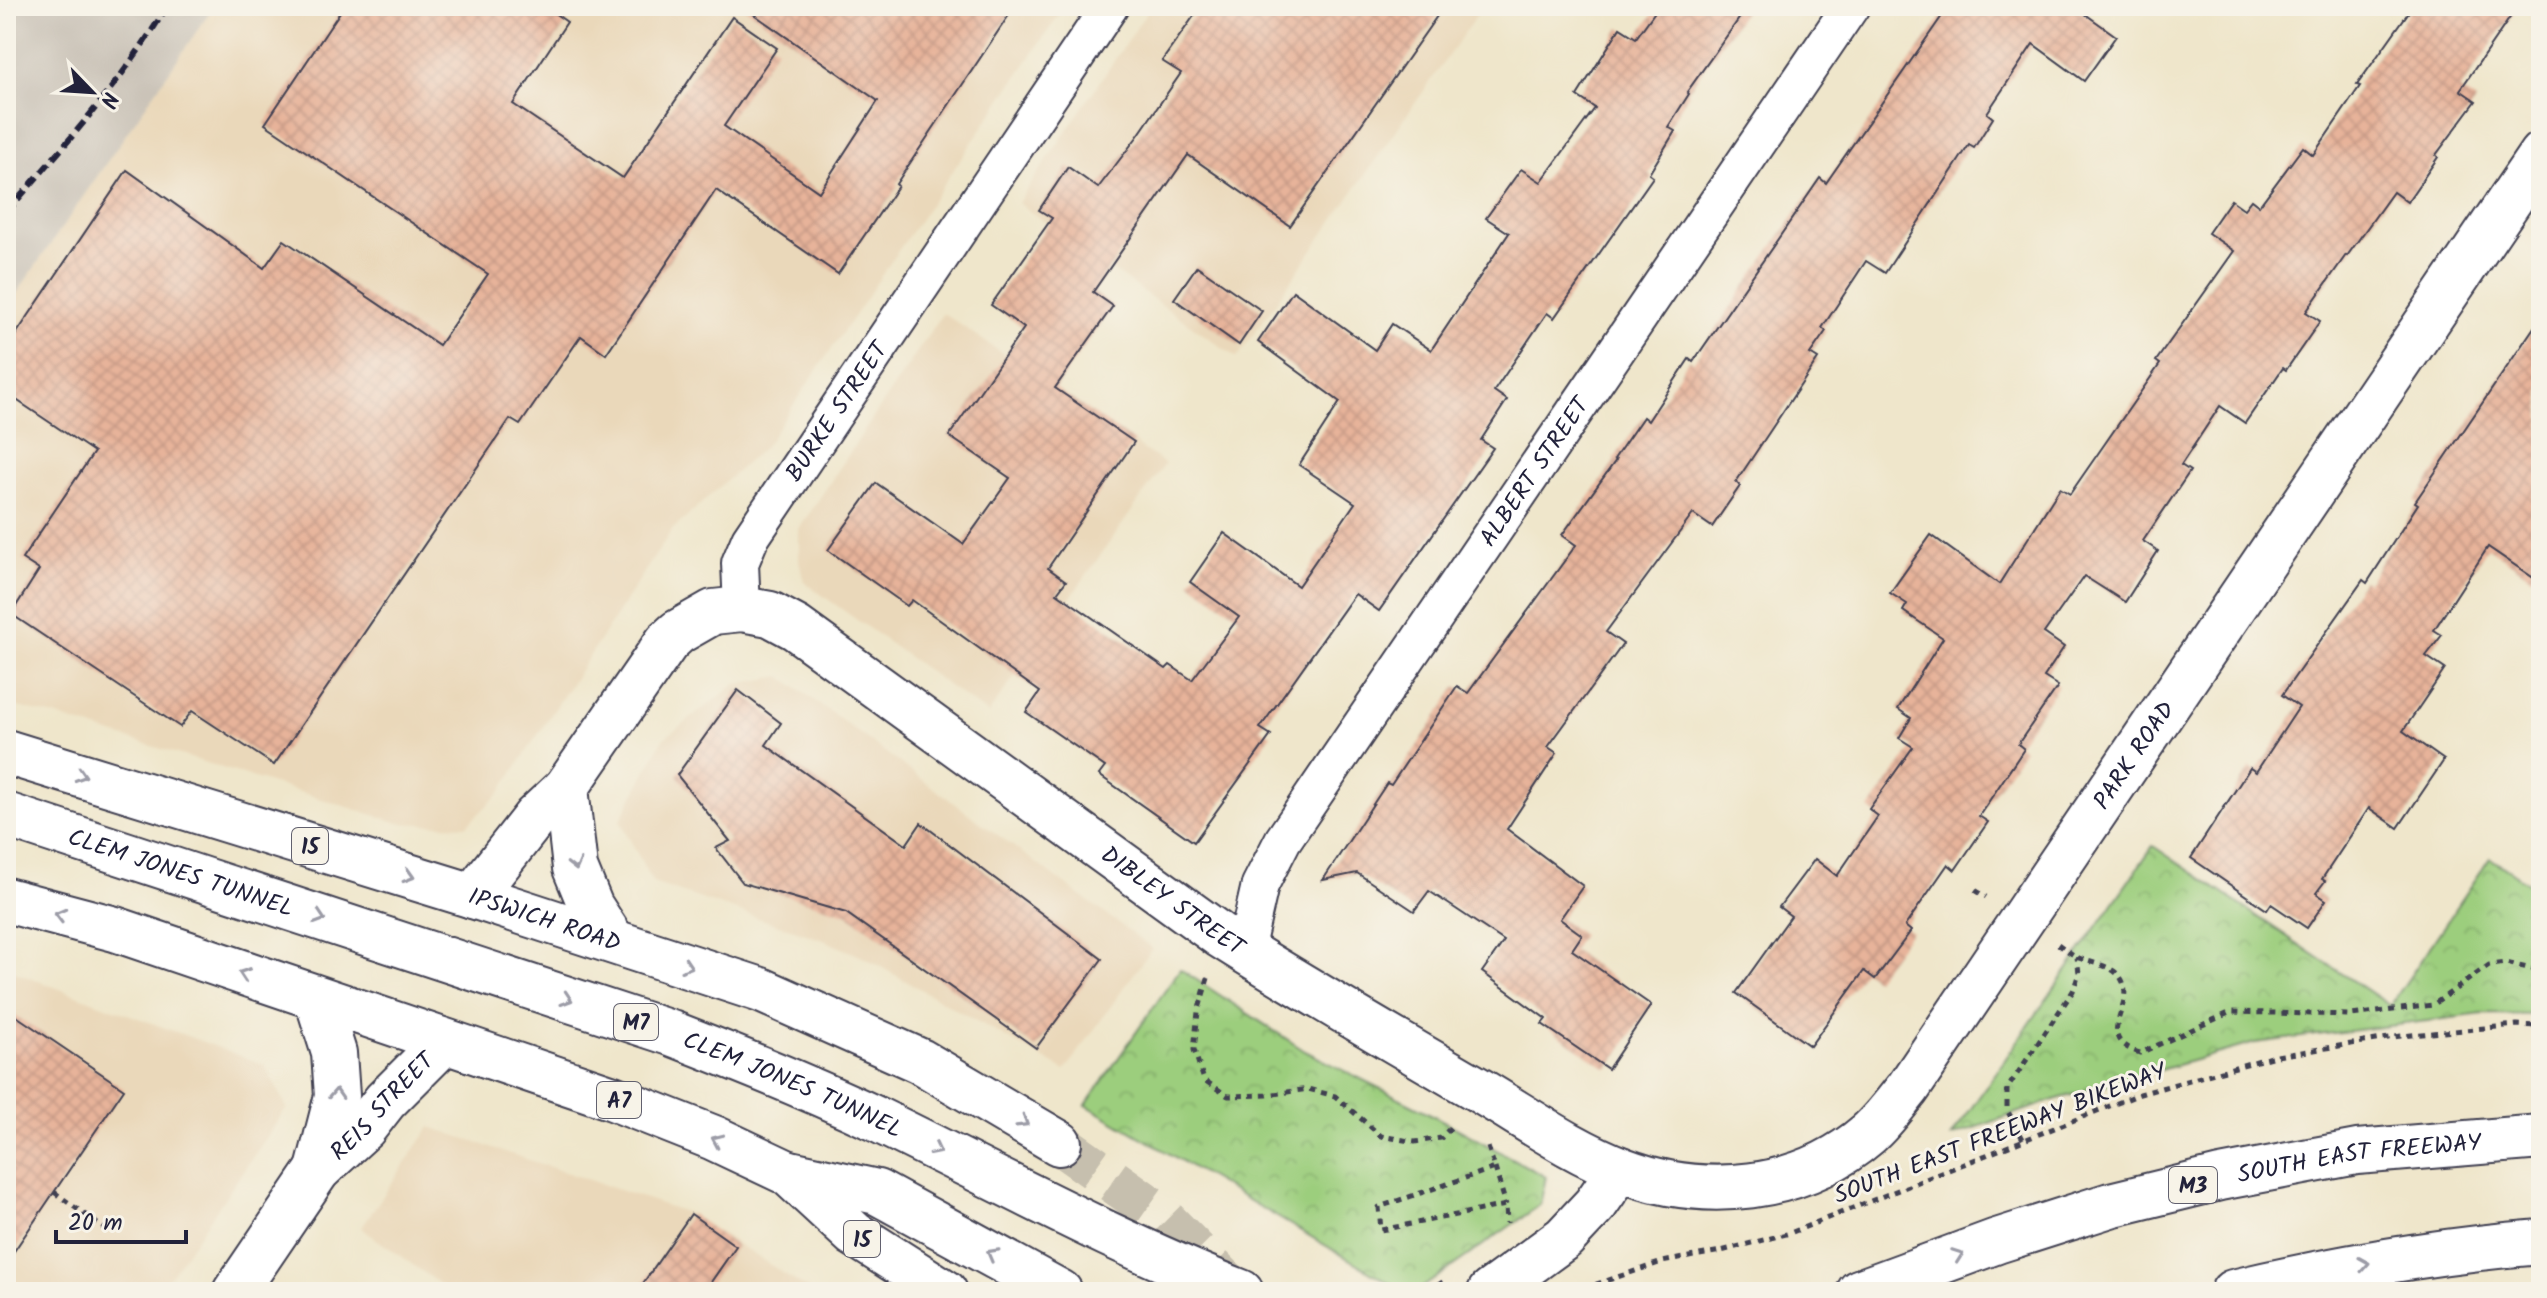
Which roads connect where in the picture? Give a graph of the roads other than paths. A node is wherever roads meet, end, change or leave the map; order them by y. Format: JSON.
{"nodes":[{"id":1,"x":1110,"y":6,"type":"edge"},
{"id":2,"x":1851,"y":6,"type":"edge"},
{"id":3,"x":2541,"y":154,"type":"edge"},
{"id":4,"x":742,"y":609,"type":"junction"},
{"id":5,"x":6,"y":752,"type":"edge"},
{"id":6,"x":566,"y":788,"type":"junction"},
{"id":7,"x":6,"y":815,"type":"edge"},
{"id":8,"x":473,"y":896,"type":"junction"},
{"id":9,"x":6,"y":900,"type":"edge"},
{"id":10,"x":613,"y":941,"type":"junction"},
{"id":11,"x":1227,"y":962,"type":"junction"},
{"id":12,"x":317,"y":999,"type":"junction"},
{"id":13,"x":444,"y":1042,"type":"junction"},
{"id":14,"x":2541,"y":1137,"type":"edge"},
{"id":15,"x":1059,"y":1143,"type":"tunnel mouth"},
{"id":16,"x":1620,"y":1169,"type":"junction"},
{"id":17,"x":318,"y":1170,"type":"junction"},
{"id":18,"x":788,"y":1173,"type":"junction"},
{"id":19,"x":2541,"y":1242,"type":"edge"},
{"id":20,"x":235,"y":1292,"type":"edge"},
{"id":21,"x":945,"y":1292,"type":"edge"},
{"id":22,"x":1060,"y":1292,"type":"edge"},
{"id":23,"x":1241,"y":1292,"type":"edge"},
{"id":24,"x":1490,"y":1292,"type":"edge"},
{"id":25,"x":1859,"y":1292,"type":"edge"},
{"id":26,"x":2233,"y":1292,"type":"edge"}],
"edges":[{"from":1,"to":4,"type":"street","name":"BURKE STREET"},
{"from":2,"to":11,"type":"street","name":"ALBERT STREET"},
{"from":3,"to":16,"type":"main road","name":"PARK ROAD"},
{"from":4,"to":6,"type":"main road"},
{"from":4,"to":11,"type":"main road","name":"DIBLEY STREET"},
{"from":5,"to":8,"type":"main road","name":"IPSWICH ROAD","number":"15","one_way":true},
{"from":6,"to":8,"type":"main road"},
{"from":6,"to":10,"type":"main road","one_way":true},
{"from":7,"to":23,"type":"main road","name":"CLEM JONES TUNNEL","number":"M7","one_way":true},
{"from":8,"to":10,"type":"main road","name":"IPSWICH ROAD","number":"15"},
{"from":12,"to":9,"type":"main road","number":"A7","one_way":true},
{"from":10,"to":15,"type":"main road","name":"IPSWICH ROAD","number":"15","one_way":true},
{"from":11,"to":16,"type":"main road","name":"DIBLEY STREET"},
{"from":12,"to":13,"type":"main road","number":"A7"},
{"from":17,"to":12,"type":"main road","name":"REIS STREET","one_way":true},
{"from":13,"to":17,"type":"main road","name":"REIS STREET"},
{"from":18,"to":13,"type":"main road","number":"A7","one_way":true},
{"from":25,"to":14,"type":"main road","name":"SOUTH EAST FREEWAY","number":"M3","one_way":true},
{"from":16,"to":24,"type":"main road"},
{"from":17,"to":20,"type":"main road","name":"REIS STREET"},
{"from":18,"to":21,"type":"main road","number":"15"},
{"from":22,"to":18,"type":"main road","one_way":true},
{"from":26,"to":19,"type":"main road","one_way":true}]}
